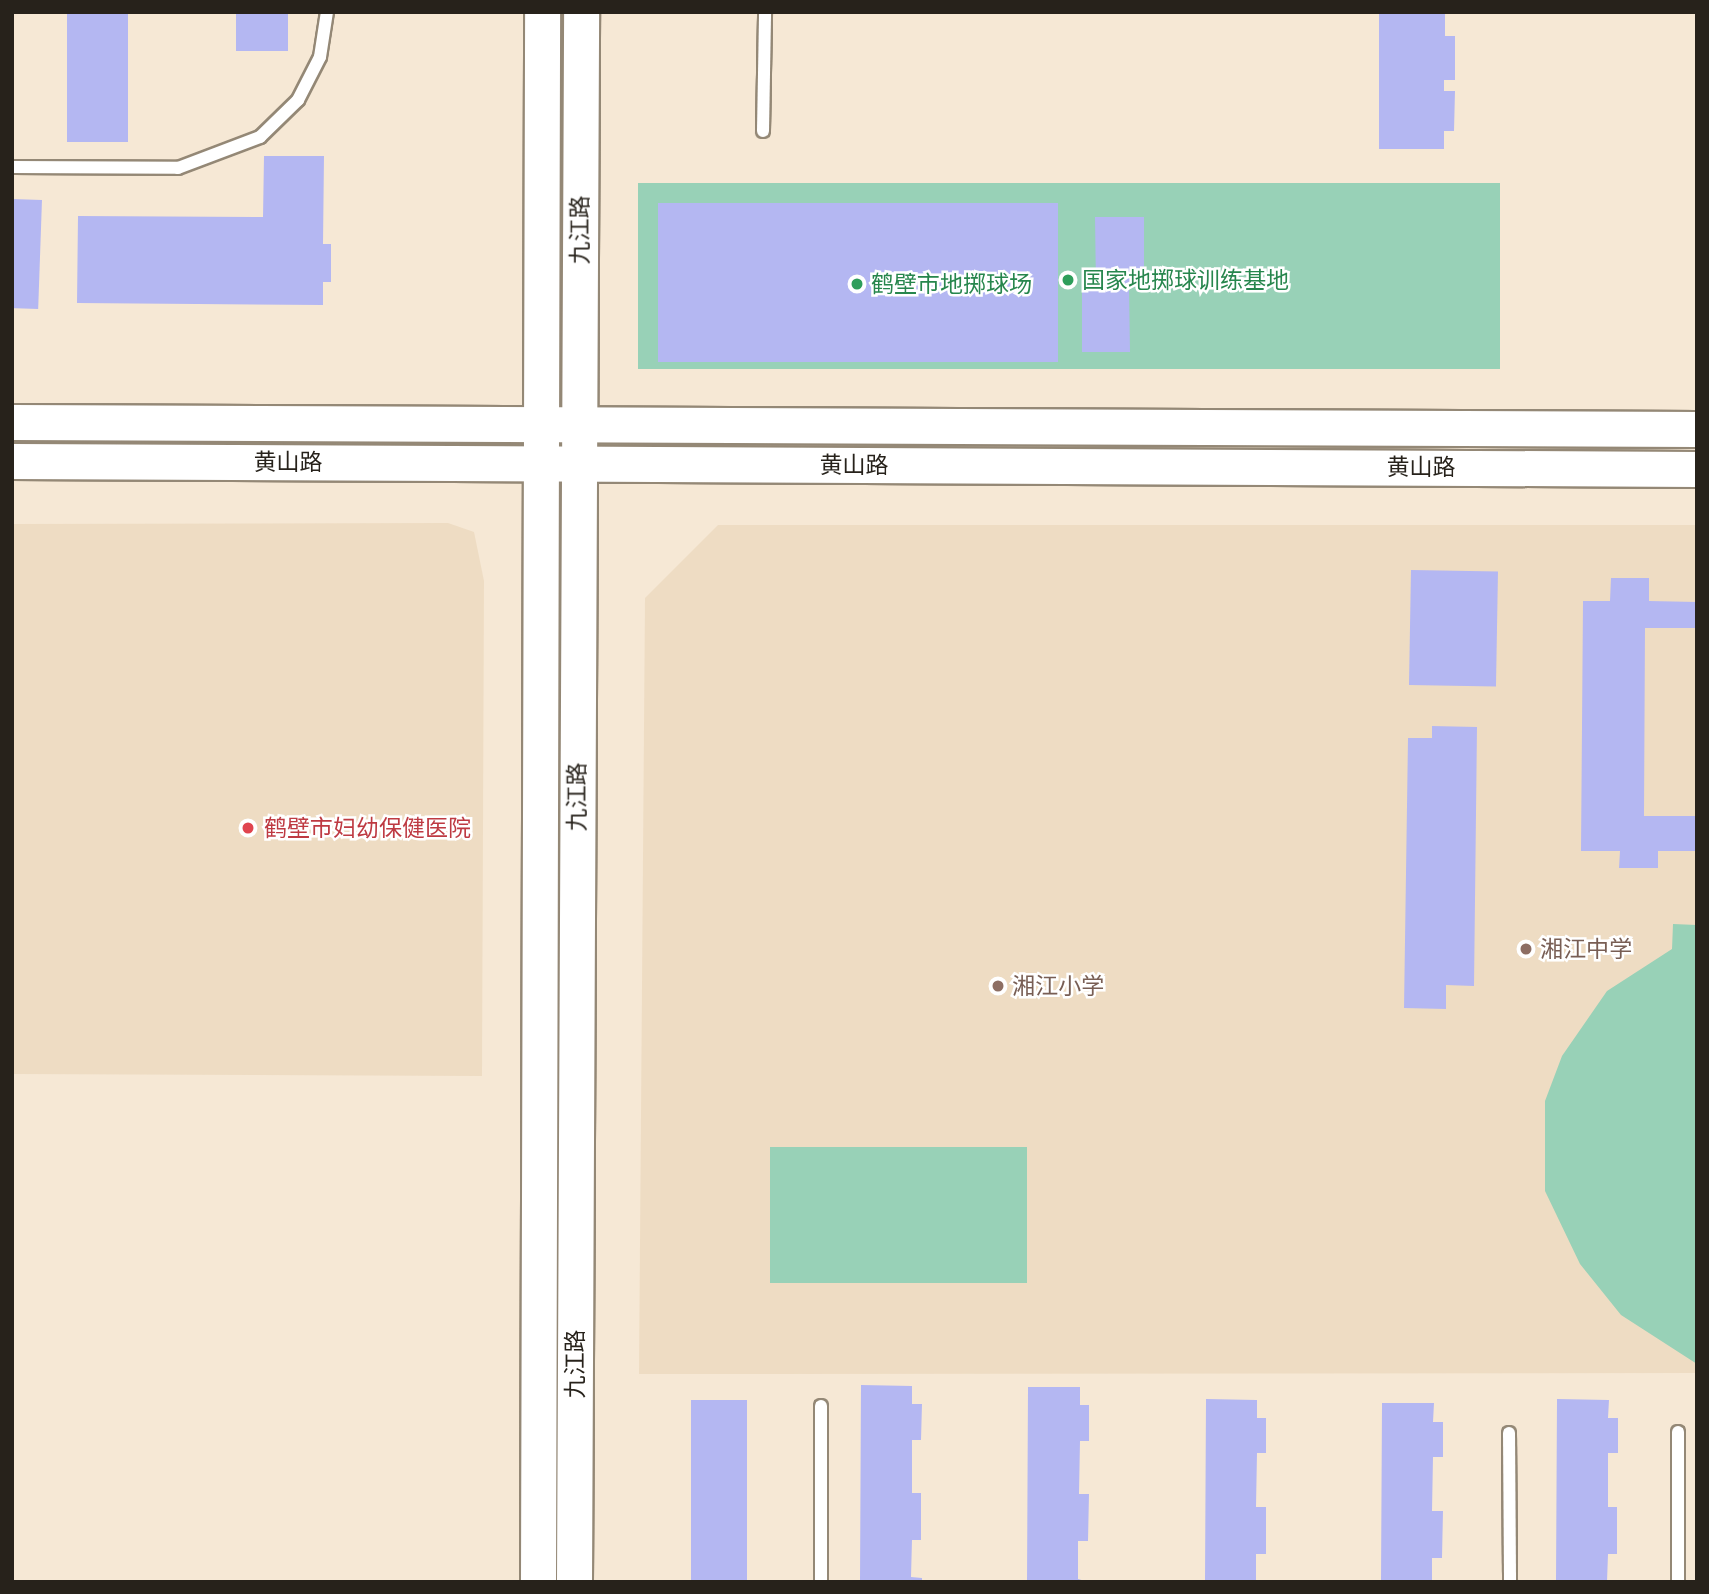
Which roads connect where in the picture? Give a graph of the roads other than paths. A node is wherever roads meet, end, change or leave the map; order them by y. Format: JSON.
{"nodes":[{"id":1,"x":327,"y":12,"type":"edge"},
{"id":2,"x":542,"y":12,"type":"edge"},
{"id":3,"x":581,"y":12,"type":"edge"},
{"id":4,"x":765,"y":12,"type":"edge"},
{"id":5,"x":762,"y":131,"type":"dead end"},
{"id":6,"x":12,"y":167,"type":"edge"},
{"id":7,"x":12,"y":422,"type":"edge"},
{"id":8,"x":541,"y":424,"type":"junction"},
{"id":9,"x":579,"y":424,"type":"junction"},
{"id":10,"x":1697,"y":429,"type":"edge"},
{"id":11,"x":12,"y":461,"type":"edge"},
{"id":12,"x":541,"y":463,"type":"junction"},
{"id":13,"x":579,"y":464,"type":"junction"},
{"id":14,"x":1697,"y":468,"type":"edge"},
{"id":15,"x":821,"y":1406,"type":"dead end"},
{"id":16,"x":1678,"y":1432,"type":"dead end"},
{"id":17,"x":1509,"y":1433,"type":"dead end"},
{"id":18,"x":538,"y":1582,"type":"edge"},
{"id":19,"x":574,"y":1582,"type":"edge"},
{"id":20,"x":821,"y":1582,"type":"edge"},
{"id":21,"x":1510,"y":1582,"type":"edge"},
{"id":22,"x":1678,"y":1582,"type":"edge"}],
"edges":[{"from":1,"to":6,"type":"lane"},
{"from":2,"to":8,"type":"street","name":"九江路"},
{"from":3,"to":9,"type":"street","name":"九江路"},
{"from":4,"to":5,"type":"lane"},
{"from":7,"to":8,"type":"street","name":"黄山路"},
{"from":8,"to":9,"type":"street","name":"黄山路"},
{"from":8,"to":12,"type":"street","name":"九江路"},
{"from":9,"to":10,"type":"street","name":"黄山路"},
{"from":9,"to":13,"type":"street","name":"九江路"},
{"from":11,"to":12,"type":"street","name":"黄山路"},
{"from":12,"to":13,"type":"street","name":"黄山路"},
{"from":12,"to":18,"type":"street","name":"九江路"},
{"from":13,"to":14,"type":"street","name":"黄山路"},
{"from":13,"to":19,"type":"street","name":"九江路"},
{"from":15,"to":20,"type":"lane"},
{"from":16,"to":22,"type":"lane"},
{"from":17,"to":21,"type":"lane"}]}
